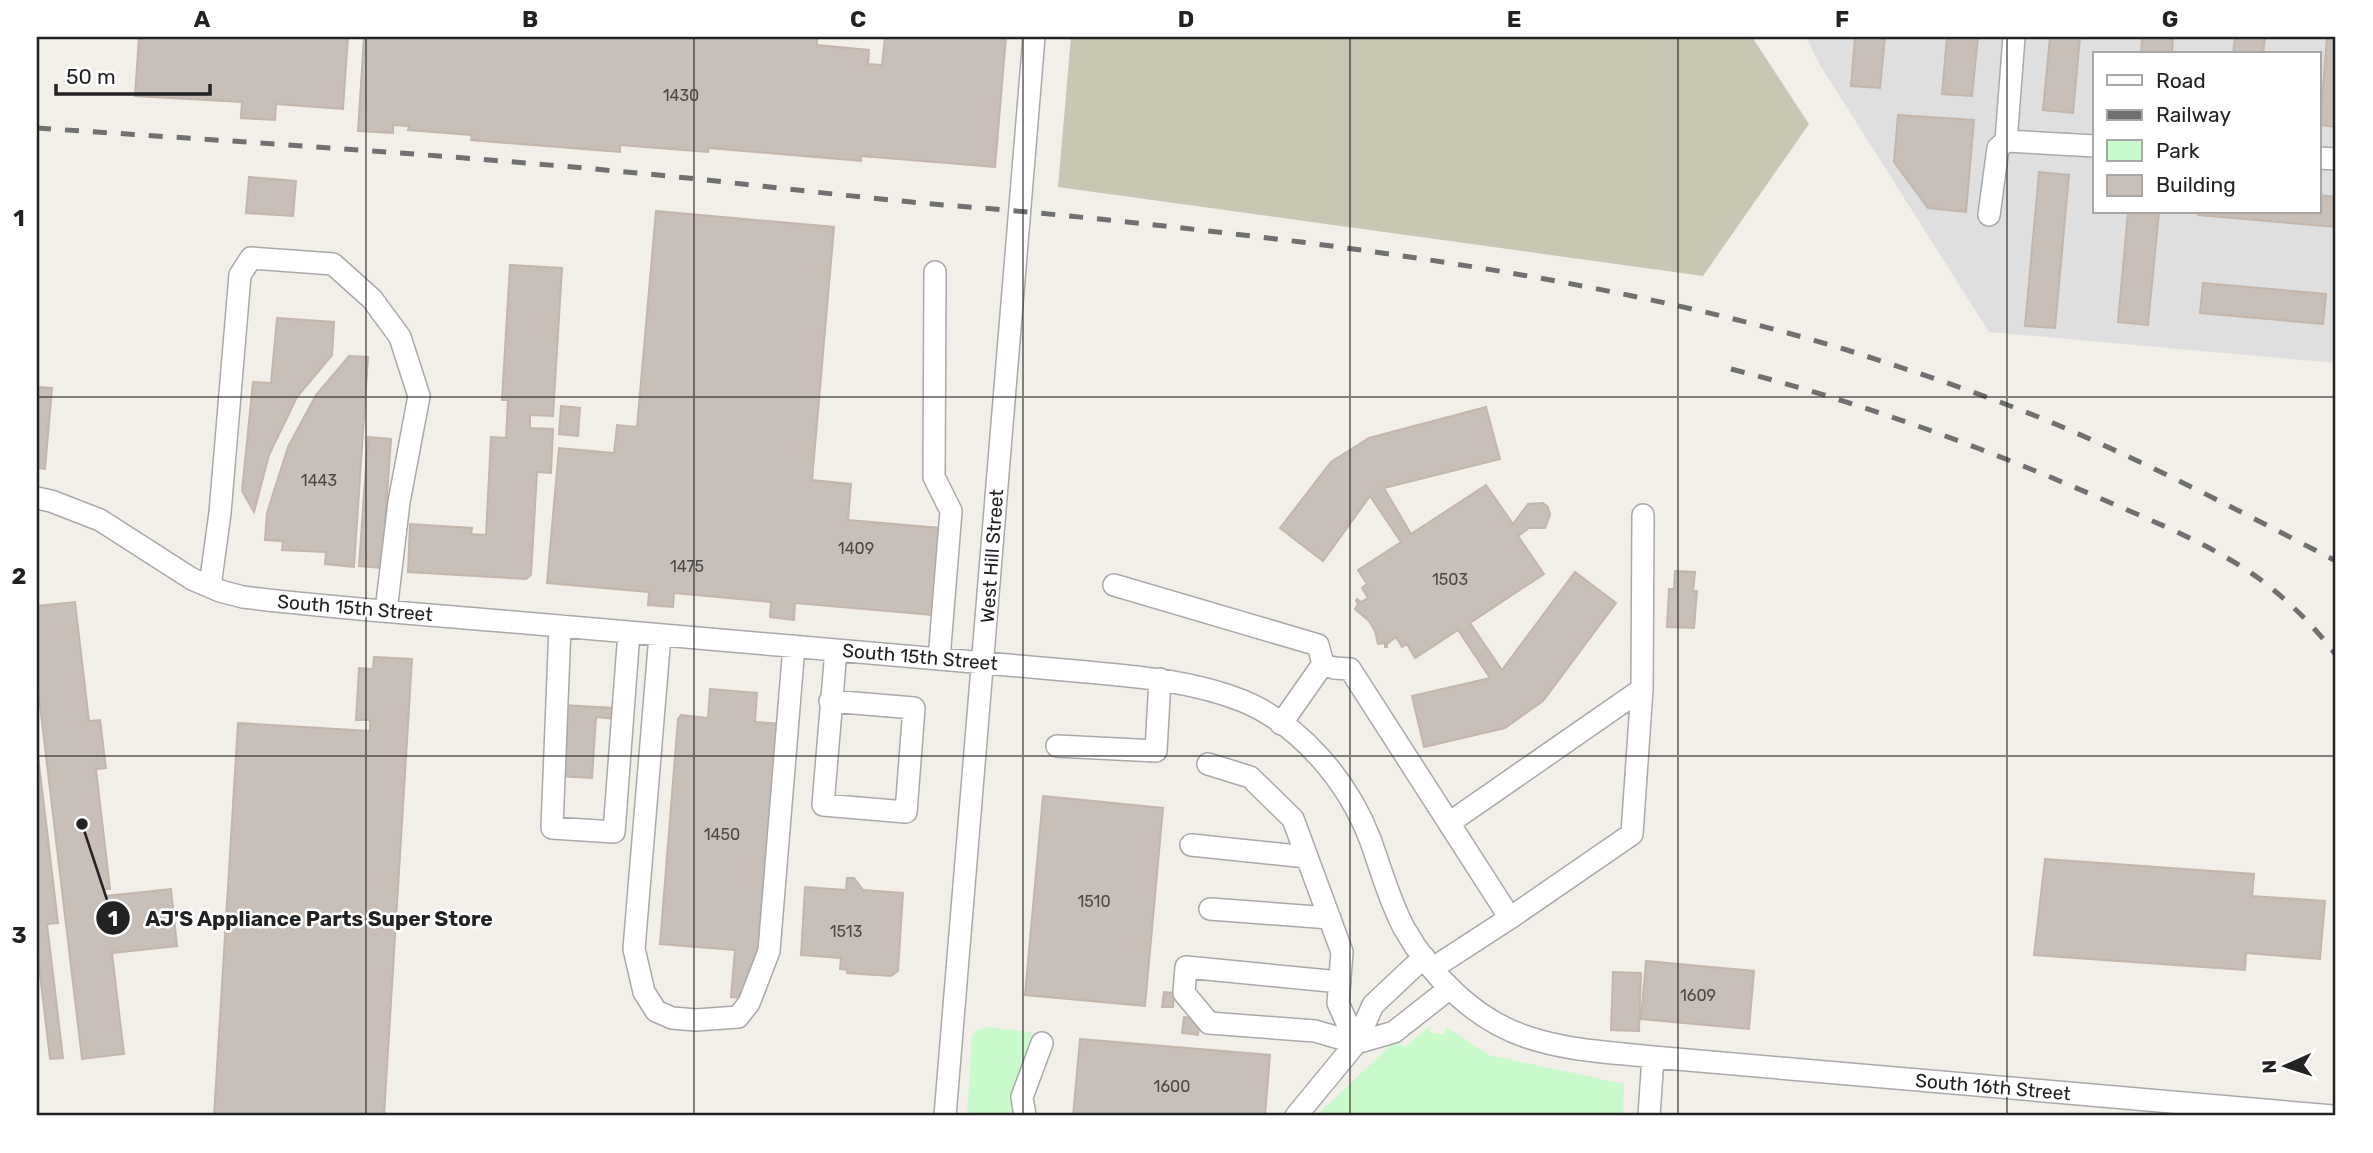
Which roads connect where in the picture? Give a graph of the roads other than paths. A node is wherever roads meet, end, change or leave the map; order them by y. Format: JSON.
{"nodes":[{"id":1,"x":1034,"y":37,"type":"edge"},
{"id":2,"x":2014,"y":37,"type":"edge"},
{"id":3,"x":2006,"y":141,"type":"junction"},
{"id":4,"x":2093,"y":146,"type":"edge"},
{"id":5,"x":1989,"y":215,"type":"dead end"},
{"id":6,"x":935,"y":272,"type":"dead end"},
{"id":7,"x":37,"y":498,"type":"edge"},
{"id":8,"x":1643,"y":515,"type":"dead end"},
{"id":9,"x":1114,"y":585,"type":"dead end"},
{"id":10,"x":209,"y":586,"type":"junction"},
{"id":11,"x":386,"y":611,"type":"junction"},
{"id":12,"x":560,"y":626,"type":"junction"},
{"id":13,"x":629,"y":632,"type":"junction"},
{"id":14,"x":660,"y":635,"type":"junction"},
{"id":15,"x":794,"y":646,"type":"junction"},
{"id":16,"x":836,"y":650,"type":"junction"},
{"id":17,"x":939,"y":659,"type":"junction"},
{"id":18,"x":983,"y":662,"type":"junction"},
{"id":19,"x":1323,"y":664,"type":"junction"},
{"id":20,"x":1160,"y":679,"type":"junction"},
{"id":21,"x":1642,"y":690,"type":"junction"},
{"id":22,"x":830,"y":701,"type":"junction"},
{"id":23,"x":1281,"y":724,"type":"junction"},
{"id":24,"x":1057,"y":746,"type":"dead end"},
{"id":25,"x":1208,"y":764,"type":"dead end"},
{"id":26,"x":1449,"y":823,"type":"junction"},
{"id":27,"x":1191,"y":845,"type":"dead end"},
{"id":28,"x":1307,"y":857,"type":"junction"},
{"id":29,"x":1210,"y":909,"type":"dead end"},
{"id":30,"x":1330,"y":918,"type":"junction"},
{"id":31,"x":1510,"y":918,"type":"junction"},
{"id":32,"x":1428,"y":963,"type":"junction"},
{"id":33,"x":1340,"y":982,"type":"junction"},
{"id":34,"x":1450,"y":988,"type":"junction"},
{"id":35,"x":1356,"y":1042,"type":"junction"},
{"id":36,"x":1042,"y":1043,"type":"dead end"},
{"id":37,"x":1653,"y":1057,"type":"junction"},
{"id":38,"x":945,"y":1116,"type":"edge"},
{"id":39,"x":1025,"y":1116,"type":"edge"},
{"id":40,"x":1296,"y":1116,"type":"edge"},
{"id":41,"x":1649,"y":1116,"type":"edge"},
{"id":42,"x":2333,"y":1116,"type":"edge"}],
"edges":[{"from":1,"to":18,"type":"street","name":"West Hill Street"},
{"from":2,"to":3,"type":"street"},
{"from":3,"to":4,"type":"street"},
{"from":3,"to":5,"type":"street"},
{"from":6,"to":17,"type":"street"},
{"from":7,"to":10,"type":"street","name":"South 15th Street"},
{"from":8,"to":21,"type":"street"},
{"from":9,"to":19,"type":"street"},
{"from":10,"to":11,"type":"street","name":"South 15th Street"},
{"from":10,"to":11,"type":"street"},
{"from":11,"to":12,"type":"street","name":"South 15th Street"},
{"from":12,"to":13,"type":"street","name":"South 15th Street"},
{"from":12,"to":13,"type":"street"},
{"from":13,"to":14,"type":"street","name":"South 15th Street"},
{"from":14,"to":15,"type":"street","name":"South 15th Street"},
{"from":14,"to":15,"type":"street"},
{"from":15,"to":16,"type":"street","name":"South 15th Street"},
{"from":16,"to":17,"type":"street","name":"South 15th Street"},
{"from":16,"to":22,"type":"street"},
{"from":17,"to":18,"type":"street","name":"South 15th Street"},
{"from":18,"to":20,"type":"street","name":"South 15th Street"},
{"from":18,"to":38,"type":"street","name":"West Hill Street"},
{"from":19,"to":23,"type":"street"},
{"from":19,"to":26,"type":"street"},
{"from":20,"to":23,"type":"street","name":"South 15th Street"},
{"from":20,"to":24,"type":"street"},
{"from":21,"to":26,"type":"street"},
{"from":21,"to":31,"type":"street"},
{"from":22,"to":22,"type":"street"},
{"from":23,"to":32,"type":"street","name":"South 15th Street"},
{"from":25,"to":28,"type":"street"},
{"from":26,"to":31,"type":"street"},
{"from":27,"to":28,"type":"street"},
{"from":28,"to":30,"type":"street"},
{"from":29,"to":30,"type":"street"},
{"from":30,"to":33,"type":"street"},
{"from":31,"to":32,"type":"street"},
{"from":32,"to":34,"type":"street","name":"South 15th Street"},
{"from":32,"to":35,"type":"street"},
{"from":33,"to":35,"type":"street"},
{"from":33,"to":35,"type":"street"},
{"from":34,"to":35,"type":"street"},
{"from":34,"to":37,"type":"street","name":"South 15th Street"},
{"from":35,"to":40,"type":"street"},
{"from":36,"to":39,"type":"street"},
{"from":37,"to":41,"type":"street"},
{"from":37,"to":42,"type":"street","name":"South 16th Street"}]}
